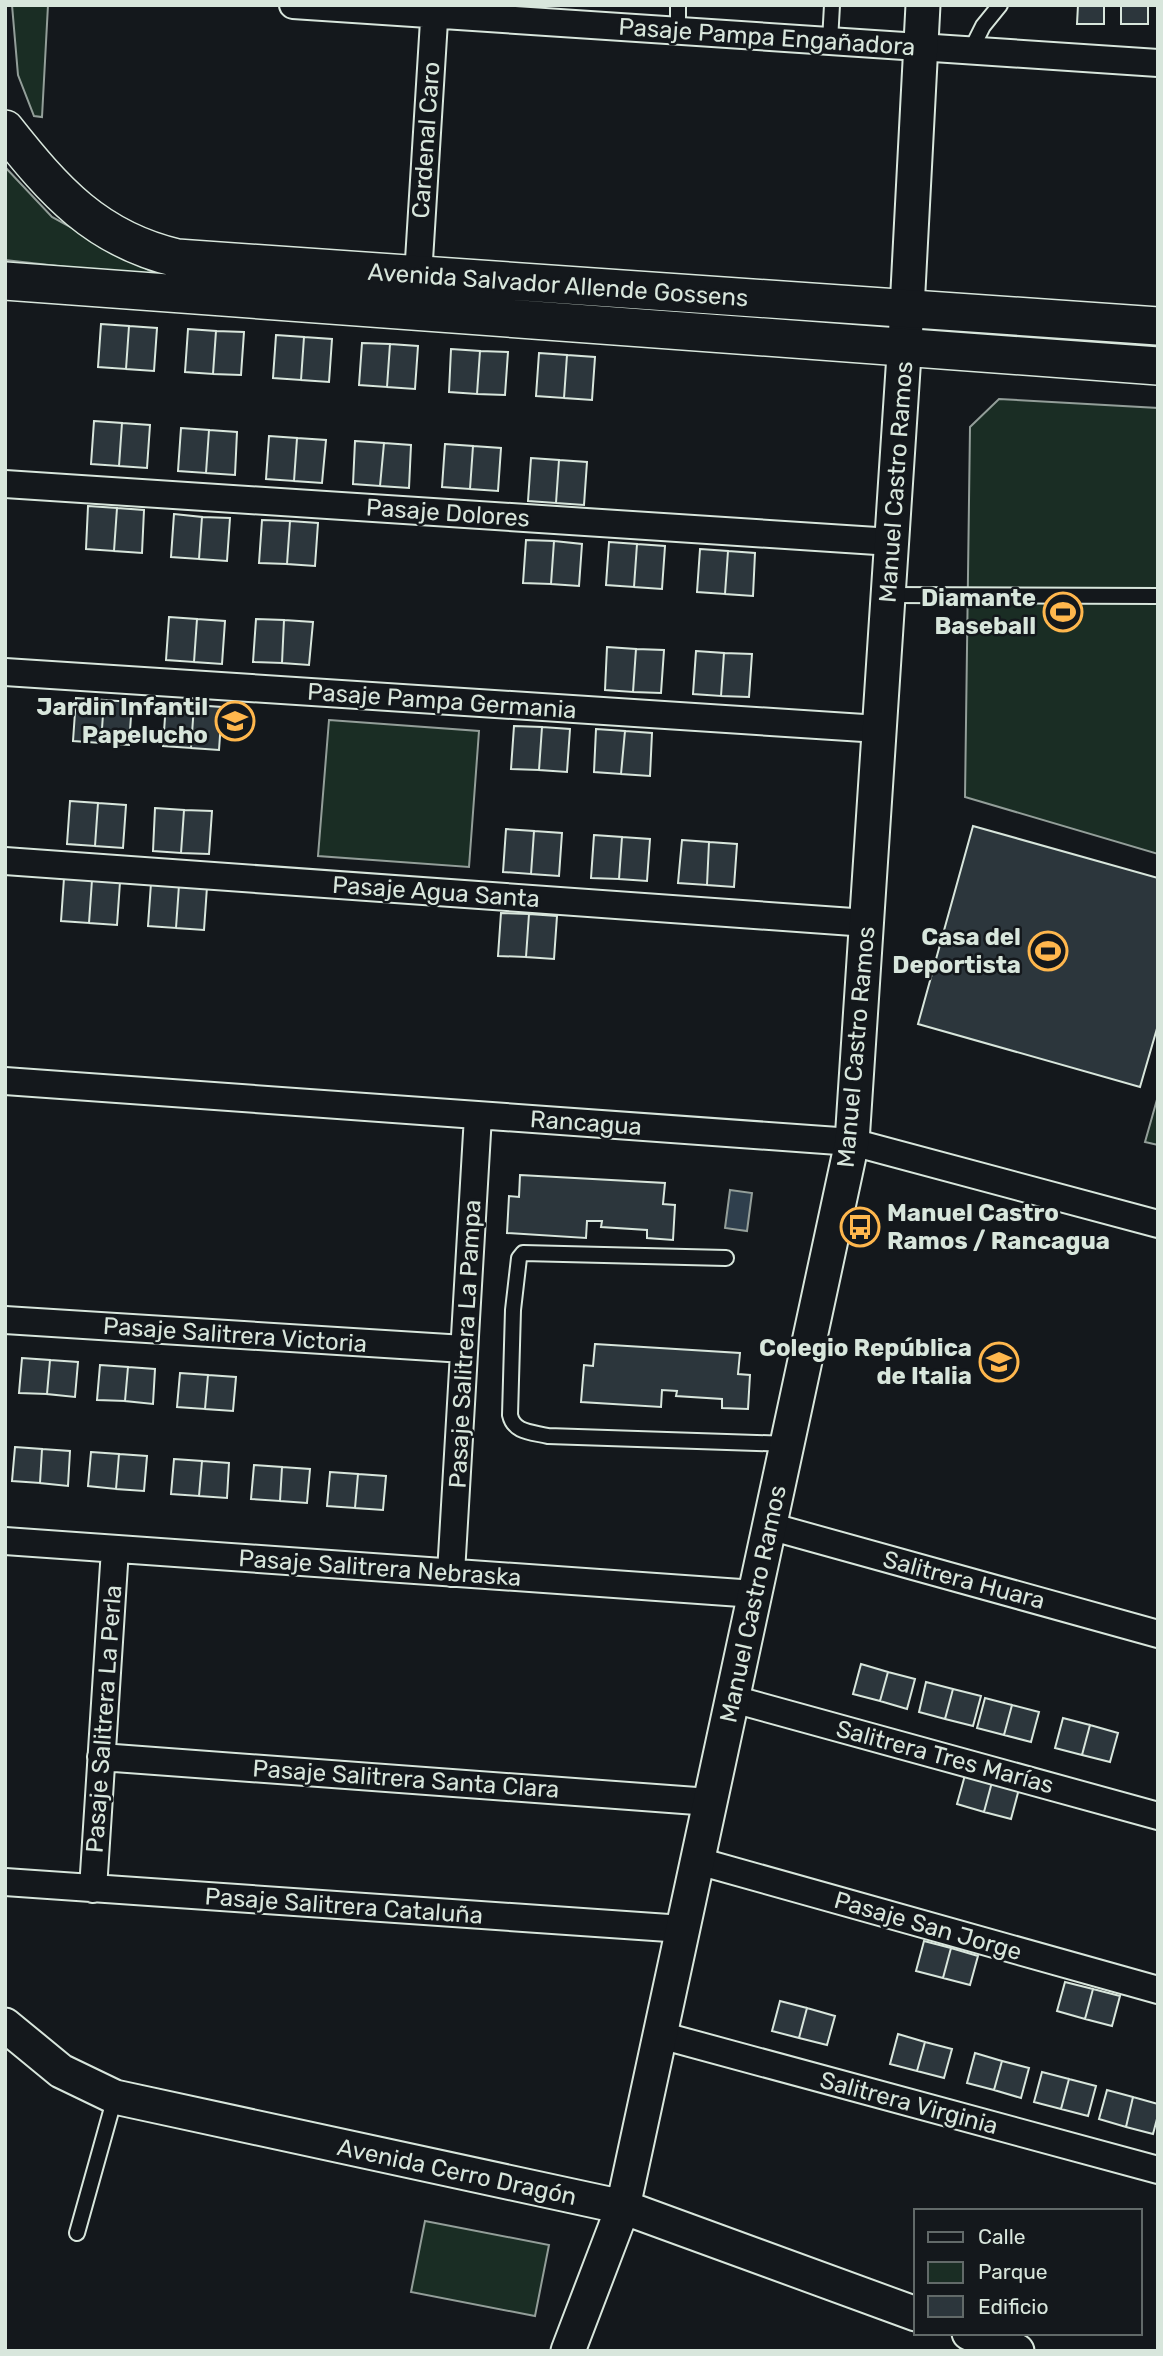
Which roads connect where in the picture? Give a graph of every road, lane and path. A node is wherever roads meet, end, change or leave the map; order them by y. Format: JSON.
{"nodes":[{"id":1,"x":293,"y":5,"type":"edge"},
{"id":2,"x":832,"y":5,"type":"edge"},
{"id":3,"x":923,"y":5,"type":"edge"},
{"id":4,"x":1000,"y":5,"type":"edge"},
{"id":5,"x":435,"y":10,"type":"edge"},
{"id":6,"x":505,"y":12,"type":"edge"},
{"id":7,"x":678,"y":18,"type":"edge"},
{"id":8,"x":830,"y":41,"type":"junction"},
{"id":9,"x":921,"y":47,"type":"junction"},
{"id":10,"x":971,"y":50,"type":"junction"},
{"id":11,"x":1158,"y":62,"type":"edge"},
{"id":12,"x":5,"y":129,"type":"edge"},
{"id":13,"x":418,"y":276,"type":"junction"},
{"id":14,"x":5,"y":281,"type":"edge"},
{"id":15,"x":907,"y":309,"type":"junction"},
{"id":16,"x":1158,"y":326,"type":"edge"},
{"id":17,"x":904,"y":348,"type":"junction"},
{"id":18,"x":1158,"y":366,"type":"edge"},
{"id":19,"x":5,"y":484,"type":"edge"},
{"id":20,"x":892,"y":542,"type":"junction"},
{"id":21,"x":888,"y":595,"type":"junction"},
{"id":22,"x":1158,"y":596,"type":"edge"},
{"id":23,"x":5,"y":672,"type":"edge"},
{"id":24,"x":880,"y":729,"type":"junction"},
{"id":25,"x":5,"y":861,"type":"edge"},
{"id":26,"x":867,"y":923,"type":"junction"},
{"id":27,"x":5,"y":1081,"type":"edge"},
{"id":28,"x":478,"y":1116,"type":"junction"},
{"id":29,"x":852,"y":1142,"type":"junction"},
{"id":30,"x":1158,"y":1224,"type":"edge"},
{"id":31,"x":726,"y":1258,"type":"dead end"},
{"id":32,"x":5,"y":1320,"type":"edge"},
{"id":33,"x":464,"y":1349,"type":"junction"},
{"id":34,"x":789,"y":1444,"type":"junction"},
{"id":35,"x":769,"y":1526,"type":"junction"},
{"id":36,"x":5,"y":1541,"type":"edge"},
{"id":37,"x":115,"y":1549,"type":"junction"},
{"id":38,"x":451,"y":1573,"type":"junction"},
{"id":39,"x":755,"y":1594,"type":"junction"},
{"id":40,"x":1158,"y":1633,"type":"edge"},
{"id":41,"x":733,"y":1699,"type":"junction"},
{"id":42,"x":101,"y":1757,"type":"junction"},
{"id":43,"x":710,"y":1802,"type":"junction"},
{"id":44,"x":1158,"y":1816,"type":"edge"},
{"id":45,"x":698,"y":1861,"type":"junction"},
{"id":46,"x":5,"y":1882,"type":"edge"},
{"id":47,"x":93,"y":1889,"type":"junction"},
{"id":48,"x":683,"y":1929,"type":"junction"},
{"id":49,"x":1158,"y":1990,"type":"edge"},
{"id":50,"x":5,"y":2025,"type":"edge"},
{"id":51,"x":660,"y":2035,"type":"junction"},
{"id":52,"x":115,"y":2097,"type":"junction"},
{"id":53,"x":1158,"y":2170,"type":"edge"},
{"id":54,"x":623,"y":2207,"type":"junction"},
{"id":55,"x":77,"y":2233,"type":"dead end"},
{"id":56,"x":914,"y":2313,"type":"edge"},
{"id":57,"x":974,"y":2335,"type":"edge"},
{"id":58,"x":568,"y":2351,"type":"edge"},
{"id":59,"x":1017,"y":2351,"type":"edge"}],
"edges":[{"from":1,"to":5,"type":"street","name":"Pasaje Pampa Engañadora"},
{"from":2,"to":8,"type":"lane"},
{"from":3,"to":9,"type":"street","name":"Manuel Castro Ramos"},
{"from":4,"to":10,"type":"lane"},
{"from":5,"to":6,"type":"street","name":"Pasaje Pampa Engañadora"},
{"from":5,"to":13,"type":"street","name":"Cardenal Caro"},
{"from":6,"to":7,"type":"street","name":"Pasaje Pampa Engañadora"},
{"from":7,"to":8,"type":"street","name":"Pasaje Pampa Engañadora"},
{"from":8,"to":9,"type":"street","name":"Pasaje Pampa Engañadora"},
{"from":9,"to":10,"type":"street","name":"Pasaje Pampa Engañadora"},
{"from":9,"to":15,"type":"street","name":"Manuel Castro Ramos"},
{"from":10,"to":11,"type":"street","name":"Pasaje Pampa Engañadora"},
{"from":12,"to":13,"type":"main road","name":"Avenida Salvador Allende Gossens"},
{"from":13,"to":15,"type":"main road","name":"Avenida Salvador Allende Gossens"},
{"from":14,"to":17,"type":"main road","name":"Avenida Salvador Allende Gossens"},
{"from":15,"to":16,"type":"main road","name":"Avenida Salvador Allende Gossens"},
{"from":15,"to":17,"type":"street","name":"Manuel Castro Ramos"},
{"from":17,"to":18,"type":"main road","name":"Avenida Salvador Allende Gossens"},
{"from":17,"to":20,"type":"street","name":"Manuel Castro Ramos"},
{"from":19,"to":20,"type":"street","name":"Pasaje Dolores"},
{"from":20,"to":21,"type":"street","name":"Manuel Castro Ramos"},
{"from":21,"to":22,"type":"lane"},
{"from":21,"to":24,"type":"street","name":"Manuel Castro Ramos"},
{"from":23,"to":24,"type":"street","name":"Pasaje Pampa Germania"},
{"from":24,"to":26,"type":"street","name":"Manuel Castro Ramos"},
{"from":25,"to":26,"type":"street","name":"Pasaje Agua Santa"},
{"from":26,"to":29,"type":"street","name":"Manuel Castro Ramos"},
{"from":27,"to":28,"type":"street","name":"Rancagua"},
{"from":28,"to":29,"type":"street","name":"Rancagua"},
{"from":28,"to":33,"type":"street","name":"Pasaje Salitrera La Pampa"},
{"from":29,"to":30,"type":"street","name":"Rancagua"},
{"from":29,"to":34,"type":"street","name":"Manuel Castro Ramos"},
{"from":31,"to":34,"type":"lane"},
{"from":32,"to":33,"type":"street","name":"Pasaje Salitrera Victoria"},
{"from":33,"to":38,"type":"street","name":"Pasaje Salitrera La Pampa"},
{"from":34,"to":35,"type":"street","name":"Manuel Castro Ramos"},
{"from":35,"to":39,"type":"street","name":"Manuel Castro Ramos"},
{"from":35,"to":40,"type":"street","name":"Salitrera Huara"},
{"from":36,"to":37,"type":"street","name":"Pasaje Salitrera Nebraska"},
{"from":37,"to":38,"type":"street","name":"Pasaje Salitrera Nebraska"},
{"from":37,"to":42,"type":"street","name":"Pasaje Salitrera La Perla"},
{"from":38,"to":39,"type":"street","name":"Pasaje Salitrera Nebraska"},
{"from":39,"to":41,"type":"street","name":"Manuel Castro Ramos"},
{"from":41,"to":43,"type":"street","name":"Manuel Castro Ramos"},
{"from":41,"to":44,"type":"street","name":"Salitrera Tres Marías"},
{"from":42,"to":43,"type":"street","name":"Pasaje Salitrera Santa Clara"},
{"from":42,"to":47,"type":"street","name":"Pasaje Salitrera La Perla"},
{"from":43,"to":45,"type":"street","name":"Manuel Castro Ramos"},
{"from":45,"to":48,"type":"street","name":"Manuel Castro Ramos"},
{"from":45,"to":49,"type":"street","name":"Pasaje San Jorge"},
{"from":46,"to":47,"type":"street","name":"Pasaje Salitrera Cataluña"},
{"from":47,"to":48,"type":"street","name":"Pasaje Salitrera Cataluña"},
{"from":48,"to":51,"type":"street","name":"Manuel Castro Ramos"},
{"from":50,"to":52,"type":"street","name":"Avenida Cerro Dragón"},
{"from":51,"to":53,"type":"street","name":"Salitrera Virginia"},
{"from":51,"to":54,"type":"street","name":"Manuel Castro Ramos"},
{"from":52,"to":54,"type":"street","name":"Avenida Cerro Dragón"},
{"from":52,"to":55,"type":"lane"},
{"from":54,"to":56,"type":"street","name":"Avenida Cerro Dragón"},
{"from":54,"to":58,"type":"street","name":"Manuel Castro Ramos"},
{"from":57,"to":59,"type":"street"}]}
